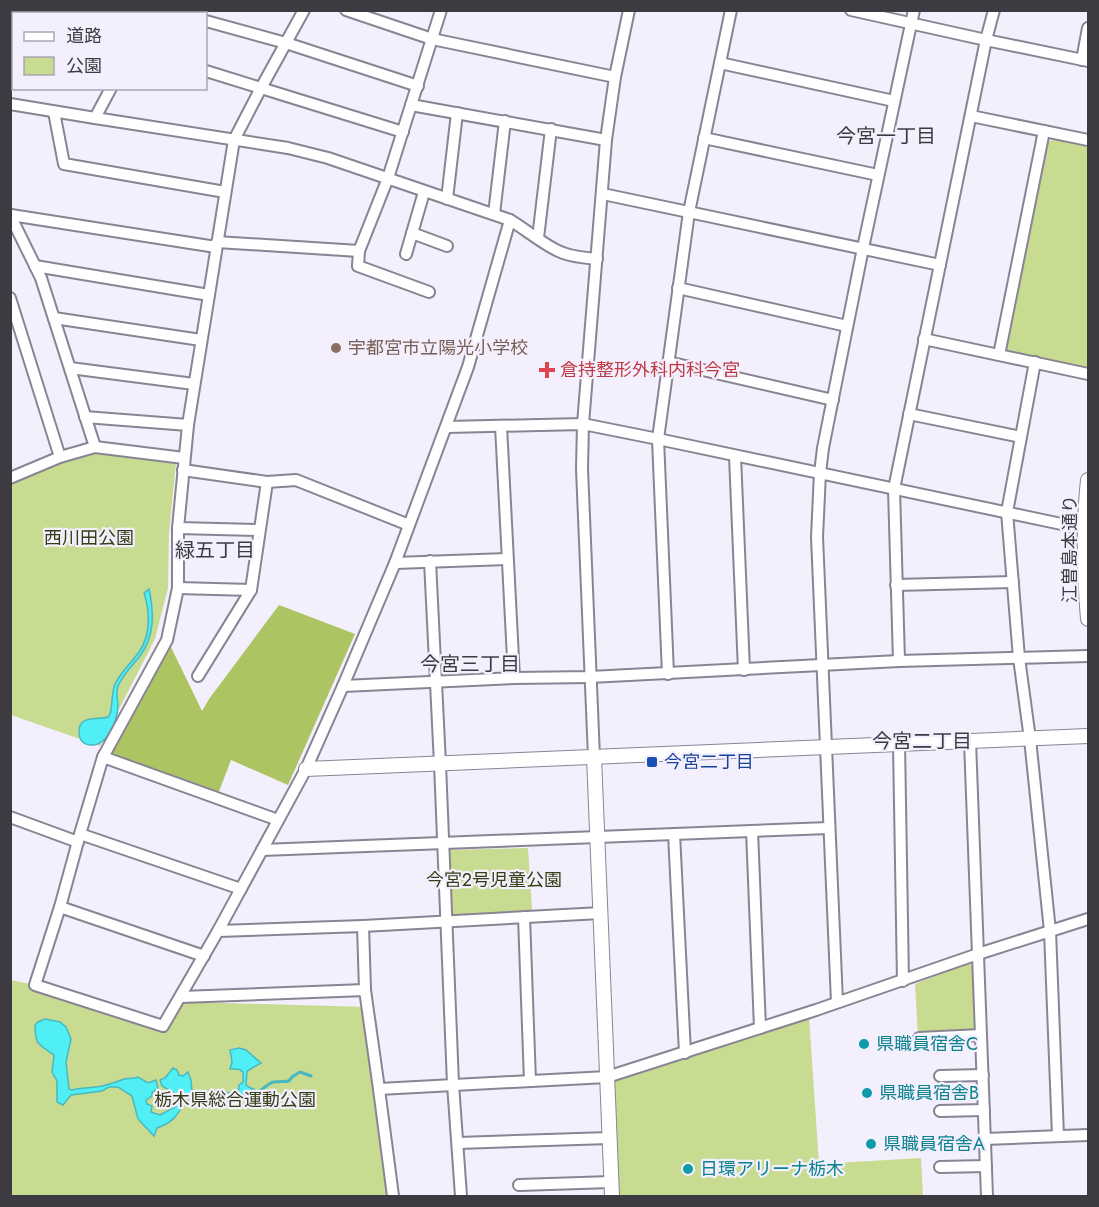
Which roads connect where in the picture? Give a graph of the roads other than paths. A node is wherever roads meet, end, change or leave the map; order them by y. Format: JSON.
{"nodes":[{"id":1,"x":304,"y":10,"type":"edge"},
{"id":2,"x":346,"y":10,"type":"edge"},
{"id":3,"x":441,"y":10,"type":"edge"},
{"id":4,"x":629,"y":10,"type":"edge"},
{"id":5,"x":731,"y":10,"type":"edge"},
{"id":6,"x":851,"y":10,"type":"edge"},
{"id":7,"x":914,"y":10,"type":"edge"},
{"id":8,"x":994,"y":10,"type":"edge"},
{"id":9,"x":207,"y":21,"type":"edge"},
{"id":10,"x":911,"y":24,"type":"junction"},
{"id":11,"x":1089,"y":28,"type":"edge"},
{"id":12,"x":432,"y":39,"type":"junction"},
{"id":13,"x":986,"y":40,"type":"junction"},
{"id":14,"x":286,"y":43,"type":"junction"},
{"id":15,"x":1085,"y":60,"type":"edge"},
{"id":16,"x":720,"y":63,"type":"junction"},
{"id":17,"x":207,"y":71,"type":"edge"},
{"id":18,"x":615,"y":77,"type":"junction"},
{"id":19,"x":418,"y":86,"type":"junction"},
{"id":20,"x":261,"y":88,"type":"junction"},
{"id":21,"x":110,"y":90,"type":"edge"},
{"id":22,"x":894,"y":101,"type":"junction"},
{"id":23,"x":10,"y":104,"type":"edge"},
{"id":24,"x":411,"y":105,"type":"junction"},
{"id":25,"x":54,"y":112,"type":"junction"},
{"id":26,"x":457,"y":112,"type":"junction"},
{"id":27,"x":971,"y":116,"type":"junction"},
{"id":28,"x":95,"y":118,"type":"junction"},
{"id":29,"x":505,"y":121,"type":"junction"},
{"id":30,"x":551,"y":129,"type":"junction"},
{"id":31,"x":1044,"y":131,"type":"junction"},
{"id":32,"x":403,"y":132,"type":"junction"},
{"id":33,"x":704,"y":138,"type":"junction"},
{"id":34,"x":234,"y":140,"type":"junction"},
{"id":35,"x":606,"y":140,"type":"junction"},
{"id":36,"x":1089,"y":140,"type":"edge"},
{"id":37,"x":878,"y":175,"type":"junction"},
{"id":38,"x":388,"y":178,"type":"junction"},
{"id":39,"x":225,"y":192,"type":"junction"},
{"id":40,"x":424,"y":192,"type":"junction"},
{"id":41,"x":603,"y":194,"type":"junction"},
{"id":42,"x":447,"y":199,"type":"junction"},
{"id":43,"x":689,"y":212,"type":"junction"},
{"id":44,"x":494,"y":214,"type":"junction"},
{"id":45,"x":11,"y":215,"type":"edge"},
{"id":46,"x":510,"y":220,"type":"junction"},
{"id":47,"x":412,"y":233,"type":"junction"},
{"id":48,"x":538,"y":238,"type":"junction"},
{"id":49,"x":217,"y":244,"type":"junction"},
{"id":50,"x":447,"y":246,"type":"dead end"},
{"id":51,"x":863,"y":248,"type":"junction"},
{"id":52,"x":360,"y":251,"type":"junction"},
{"id":53,"x":406,"y":254,"type":"dead end"},
{"id":54,"x":597,"y":260,"type":"junction"},
{"id":55,"x":940,"y":265,"type":"junction"},
{"id":56,"x":35,"y":266,"type":"junction"},
{"id":57,"x":678,"y":288,"type":"junction"},
{"id":58,"x":429,"y":292,"type":"dead end"},
{"id":59,"x":209,"y":295,"type":"junction"},
{"id":60,"x":10,"y":298,"type":"edge"},
{"id":61,"x":54,"y":318,"type":"junction"},
{"id":62,"x":847,"y":326,"type":"junction"},
{"id":63,"x":924,"y":339,"type":"junction"},
{"id":64,"x":201,"y":340,"type":"junction"},
{"id":65,"x":999,"y":355,"type":"junction"},
{"id":66,"x":668,"y":362,"type":"junction"},
{"id":67,"x":1035,"y":363,"type":"junction"},
{"id":68,"x":70,"y":368,"type":"junction"},
{"id":69,"x":1089,"y":374,"type":"edge"},
{"id":70,"x":194,"y":384,"type":"junction"},
{"id":71,"x":832,"y":400,"type":"junction"},
{"id":72,"x":909,"y":414,"type":"junction"},
{"id":73,"x":85,"y":417,"type":"junction"},
{"id":74,"x":583,"y":424,"type":"junction"},
{"id":75,"x":188,"y":425,"type":"junction"},
{"id":76,"x":501,"y":426,"type":"junction"},
{"id":77,"x":447,"y":427,"type":"junction"},
{"id":78,"x":1021,"y":437,"type":"junction"},
{"id":79,"x":658,"y":439,"type":"junction"},
{"id":80,"x":95,"y":447,"type":"junction"},
{"id":81,"x":735,"y":456,"type":"junction"},
{"id":82,"x":60,"y":457,"type":"junction"},
{"id":83,"x":183,"y":464,"type":"junction"},
{"id":84,"x":820,"y":473,"type":"junction"},
{"id":85,"x":10,"y":478,"type":"edge"},
{"id":86,"x":1089,"y":480,"type":"edge"},
{"id":87,"x":267,"y":482,"type":"junction"},
{"id":88,"x":894,"y":489,"type":"junction"},
{"id":89,"x":1007,"y":512,"type":"junction"},
{"id":90,"x":409,"y":525,"type":"junction"},
{"id":91,"x":178,"y":528,"type":"junction"},
{"id":92,"x":1085,"y":529,"type":"junction"},
{"id":93,"x":259,"y":530,"type":"junction"},
{"id":94,"x":507,"y":559,"type":"junction"},
{"id":95,"x":430,"y":561,"type":"junction"},
{"id":96,"x":395,"y":563,"type":"junction"},
{"id":97,"x":1013,"y":582,"type":"junction"},
{"id":98,"x":896,"y":585,"type":"junction"},
{"id":99,"x":178,"y":588,"type":"junction"},
{"id":100,"x":251,"y":590,"type":"junction"},
{"id":101,"x":1089,"y":619,"type":"edge"},
{"id":102,"x":1089,"y":656,"type":"edge"},
{"id":103,"x":1019,"y":658,"type":"junction"},
{"id":104,"x":899,"y":661,"type":"junction"},
{"id":105,"x":822,"y":666,"type":"junction"},
{"id":106,"x":744,"y":670,"type":"junction"},
{"id":107,"x":668,"y":674,"type":"junction"},
{"id":108,"x":198,"y":676,"type":"dead end"},
{"id":109,"x":590,"y":677,"type":"junction"},
{"id":110,"x":514,"y":678,"type":"junction"},
{"id":111,"x":436,"y":682,"type":"junction"},
{"id":112,"x":343,"y":686,"type":"junction"},
{"id":113,"x":1089,"y":736,"type":"edge"},
{"id":114,"x":1030,"y":739,"type":"junction"},
{"id":115,"x":970,"y":741,"type":"junction"},
{"id":116,"x":899,"y":743,"type":"junction"},
{"id":117,"x":825,"y":746,"type":"junction"},
{"id":118,"x":103,"y":757,"type":"junction"},
{"id":119,"x":594,"y":757,"type":"junction"},
{"id":120,"x":441,"y":764,"type":"junction"},
{"id":121,"x":306,"y":769,"type":"junction"},
{"id":122,"x":10,"y":817,"type":"edge"},
{"id":123,"x":278,"y":820,"type":"junction"},
{"id":124,"x":829,"y":828,"type":"junction"},
{"id":125,"x":752,"y":831,"type":"junction"},
{"id":126,"x":674,"y":834,"type":"junction"},
{"id":127,"x":597,"y":837,"type":"junction"},
{"id":128,"x":79,"y":838,"type":"junction"},
{"id":129,"x":443,"y":843,"type":"junction"},
{"id":130,"x":262,"y":850,"type":"junction"},
{"id":131,"x":241,"y":889,"type":"junction"},
{"id":132,"x":60,"y":907,"type":"junction"},
{"id":133,"x":601,"y":913,"type":"junction"},
{"id":134,"x":524,"y":917,"type":"junction"},
{"id":135,"x":1089,"y":919,"type":"edge"},
{"id":136,"x":446,"y":921,"type":"junction"},
{"id":137,"x":363,"y":926,"type":"junction"},
{"id":138,"x":218,"y":931,"type":"junction"},
{"id":139,"x":1050,"y":931,"type":"junction"},
{"id":140,"x":978,"y":954,"type":"junction"},
{"id":141,"x":204,"y":956,"type":"junction"},
{"id":142,"x":903,"y":981,"type":"junction"},
{"id":143,"x":365,"y":990,"type":"junction"},
{"id":144,"x":181,"y":997,"type":"junction"},
{"id":145,"x":837,"y":1002,"type":"junction"},
{"id":146,"x":760,"y":1028,"type":"junction"},
{"id":147,"x":981,"y":1035,"type":"junction"},
{"id":148,"x":919,"y":1038,"type":"dead end"},
{"id":149,"x":685,"y":1053,"type":"junction"},
{"id":150,"x":983,"y":1075,"type":"junction"},
{"id":151,"x":940,"y":1076,"type":"dead end"},
{"id":152,"x":607,"y":1077,"type":"junction"},
{"id":153,"x":530,"y":1081,"type":"junction"},
{"id":154,"x":453,"y":1084,"type":"junction"},
{"id":155,"x":379,"y":1089,"type":"junction"},
{"id":156,"x":984,"y":1110,"type":"junction"},
{"id":157,"x":940,"y":1111,"type":"dead end"},
{"id":158,"x":1089,"y":1135,"type":"edge"},
{"id":159,"x":1058,"y":1136,"type":"junction"},
{"id":160,"x":609,"y":1138,"type":"junction"},
{"id":161,"x":985,"y":1139,"type":"junction"},
{"id":162,"x":458,"y":1143,"type":"junction"},
{"id":163,"x":986,"y":1166,"type":"junction"},
{"id":164,"x":940,"y":1167,"type":"dead end"},
{"id":165,"x":611,"y":1182,"type":"junction"},
{"id":166,"x":519,"y":1185,"type":"dead end"},
{"id":167,"x":393,"y":1197,"type":"edge"},
{"id":168,"x":461,"y":1197,"type":"edge"},
{"id":169,"x":612,"y":1197,"type":"edge"},
{"id":170,"x":987,"y":1197,"type":"edge"}],
"edges":[{"from":1,"to":14,"type":"street"},
{"from":2,"to":12,"type":"street"},
{"from":3,"to":12,"type":"street"},
{"from":4,"to":18,"type":"street"},
{"from":5,"to":16,"type":"street"},
{"from":6,"to":10,"type":"street"},
{"from":7,"to":10,"type":"street"},
{"from":8,"to":13,"type":"street"},
{"from":9,"to":14,"type":"street"},
{"from":10,"to":13,"type":"street"},
{"from":10,"to":22,"type":"street"},
{"from":11,"to":15,"type":"street"},
{"from":12,"to":18,"type":"street"},
{"from":12,"to":19,"type":"street"},
{"from":13,"to":15,"type":"street"},
{"from":13,"to":27,"type":"street"},
{"from":14,"to":19,"type":"street"},
{"from":14,"to":20,"type":"street"},
{"from":16,"to":22,"type":"street"},
{"from":16,"to":33,"type":"street"},
{"from":17,"to":20,"type":"street"},
{"from":18,"to":35,"type":"street"},
{"from":19,"to":24,"type":"street"},
{"from":20,"to":32,"type":"street"},
{"from":20,"to":34,"type":"street"},
{"from":21,"to":28,"type":"street"},
{"from":22,"to":37,"type":"street"},
{"from":23,"to":25,"type":"street"},
{"from":24,"to":26,"type":"street"},
{"from":24,"to":32,"type":"street"},
{"from":25,"to":28,"type":"street"},
{"from":25,"to":39,"type":"street"},
{"from":26,"to":29,"type":"street"},
{"from":26,"to":42,"type":"street"},
{"from":27,"to":31,"type":"street"},
{"from":27,"to":55,"type":"street"},
{"from":28,"to":34,"type":"street"},
{"from":29,"to":30,"type":"street"},
{"from":29,"to":44,"type":"street"},
{"from":30,"to":35,"type":"street"},
{"from":30,"to":48,"type":"street"},
{"from":31,"to":36,"type":"street"},
{"from":31,"to":65,"type":"street"},
{"from":32,"to":38,"type":"street"},
{"from":33,"to":37,"type":"street"},
{"from":33,"to":43,"type":"street"},
{"from":34,"to":38,"type":"street"},
{"from":34,"to":39,"type":"street"},
{"from":35,"to":41,"type":"street"},
{"from":37,"to":51,"type":"street"},
{"from":38,"to":40,"type":"street"},
{"from":38,"to":52,"type":"street"},
{"from":39,"to":49,"type":"street"},
{"from":40,"to":42,"type":"street"},
{"from":40,"to":47,"type":"street"},
{"from":41,"to":43,"type":"street"},
{"from":41,"to":54,"type":"street"},
{"from":42,"to":44,"type":"street"},
{"from":43,"to":51,"type":"street"},
{"from":43,"to":57,"type":"street"},
{"from":44,"to":46,"type":"street"},
{"from":45,"to":49,"type":"street"},
{"from":45,"to":56,"type":"street"},
{"from":46,"to":48,"type":"street"},
{"from":46,"to":77,"type":"street"},
{"from":47,"to":50,"type":"street"},
{"from":47,"to":53,"type":"street"},
{"from":48,"to":54,"type":"street"},
{"from":49,"to":52,"type":"street"},
{"from":49,"to":59,"type":"street"},
{"from":51,"to":55,"type":"street"},
{"from":51,"to":62,"type":"street"},
{"from":52,"to":58,"type":"street"},
{"from":54,"to":74,"type":"street"},
{"from":55,"to":63,"type":"street"},
{"from":56,"to":59,"type":"street"},
{"from":56,"to":61,"type":"street"},
{"from":57,"to":62,"type":"street"},
{"from":57,"to":66,"type":"street"},
{"from":59,"to":64,"type":"street"},
{"from":60,"to":82,"type":"street"},
{"from":61,"to":64,"type":"street"},
{"from":61,"to":68,"type":"street"},
{"from":62,"to":71,"type":"street"},
{"from":63,"to":65,"type":"street"},
{"from":63,"to":72,"type":"street"},
{"from":64,"to":70,"type":"street"},
{"from":65,"to":67,"type":"street"},
{"from":66,"to":71,"type":"street"},
{"from":66,"to":79,"type":"street"},
{"from":67,"to":69,"type":"street"},
{"from":67,"to":78,"type":"street"},
{"from":68,"to":70,"type":"street"},
{"from":68,"to":73,"type":"street"},
{"from":70,"to":75,"type":"street"},
{"from":71,"to":84,"type":"street"},
{"from":72,"to":78,"type":"street"},
{"from":72,"to":88,"type":"street"},
{"from":73,"to":75,"type":"street"},
{"from":73,"to":80,"type":"street"},
{"from":74,"to":76,"type":"street"},
{"from":74,"to":79,"type":"street"},
{"from":74,"to":109,"type":"street"},
{"from":75,"to":83,"type":"street"},
{"from":76,"to":77,"type":"street"},
{"from":76,"to":94,"type":"street"},
{"from":77,"to":90,"type":"street"},
{"from":78,"to":89,"type":"street"},
{"from":79,"to":81,"type":"street"},
{"from":79,"to":107,"type":"street"},
{"from":80,"to":82,"type":"street"},
{"from":80,"to":83,"type":"street"},
{"from":81,"to":84,"type":"street"},
{"from":81,"to":106,"type":"street"},
{"from":82,"to":85,"type":"street"},
{"from":83,"to":87,"type":"street"},
{"from":83,"to":91,"type":"street"},
{"from":84,"to":88,"type":"street"},
{"from":84,"to":105,"type":"street"},
{"from":86,"to":92,"type":"street","name":"江曽島本通り"},
{"from":87,"to":90,"type":"street"},
{"from":87,"to":93,"type":"street"},
{"from":88,"to":89,"type":"street"},
{"from":88,"to":98,"type":"street"},
{"from":89,"to":92,"type":"street"},
{"from":89,"to":97,"type":"street"},
{"from":90,"to":96,"type":"street"},
{"from":91,"to":93,"type":"street"},
{"from":91,"to":99,"type":"street"},
{"from":92,"to":101,"type":"street","name":"江曽島本通り"},
{"from":93,"to":100,"type":"street"},
{"from":94,"to":95,"type":"street"},
{"from":94,"to":110,"type":"street"},
{"from":95,"to":96,"type":"street"},
{"from":95,"to":111,"type":"street"},
{"from":96,"to":112,"type":"street"},
{"from":97,"to":98,"type":"street"},
{"from":97,"to":103,"type":"street"},
{"from":98,"to":104,"type":"street"},
{"from":99,"to":100,"type":"street"},
{"from":99,"to":118,"type":"street"},
{"from":100,"to":108,"type":"street"},
{"from":102,"to":103,"type":"street"},
{"from":103,"to":104,"type":"street"},
{"from":103,"to":114,"type":"street"},
{"from":104,"to":105,"type":"street"},
{"from":105,"to":106,"type":"street"},
{"from":105,"to":117,"type":"street"},
{"from":106,"to":107,"type":"street"},
{"from":107,"to":109,"type":"street"},
{"from":109,"to":110,"type":"street"},
{"from":109,"to":119,"type":"street"},
{"from":110,"to":111,"type":"street"},
{"from":111,"to":112,"type":"street"},
{"from":111,"to":120,"type":"street"},
{"from":112,"to":121,"type":"street"},
{"from":113,"to":114,"type":"street"},
{"from":114,"to":115,"type":"street"},
{"from":114,"to":139,"type":"street"},
{"from":115,"to":116,"type":"street"},
{"from":115,"to":140,"type":"street"},
{"from":116,"to":117,"type":"street"},
{"from":116,"to":142,"type":"street"},
{"from":117,"to":119,"type":"street"},
{"from":117,"to":124,"type":"street"},
{"from":118,"to":123,"type":"street"},
{"from":118,"to":128,"type":"street"},
{"from":119,"to":120,"type":"street"},
{"from":119,"to":127,"type":"street"},
{"from":120,"to":121,"type":"street"},
{"from":120,"to":129,"type":"street"},
{"from":121,"to":123,"type":"street"},
{"from":122,"to":128,"type":"street"},
{"from":123,"to":130,"type":"street"},
{"from":124,"to":125,"type":"street"},
{"from":124,"to":145,"type":"street"},
{"from":125,"to":126,"type":"street"},
{"from":125,"to":146,"type":"street"},
{"from":126,"to":127,"type":"street"},
{"from":126,"to":149,"type":"street"},
{"from":127,"to":129,"type":"street"},
{"from":127,"to":133,"type":"street"},
{"from":128,"to":131,"type":"street"},
{"from":128,"to":132,"type":"street"},
{"from":129,"to":130,"type":"street"},
{"from":129,"to":136,"type":"street"},
{"from":130,"to":131,"type":"street"},
{"from":131,"to":138,"type":"street"},
{"from":132,"to":141,"type":"street"},
{"from":132,"to":144,"type":"street"},
{"from":133,"to":134,"type":"street"},
{"from":133,"to":152,"type":"street"},
{"from":134,"to":136,"type":"street"},
{"from":134,"to":153,"type":"street"},
{"from":135,"to":139,"type":"street"},
{"from":136,"to":137,"type":"street"},
{"from":136,"to":154,"type":"street"},
{"from":137,"to":138,"type":"street"},
{"from":137,"to":143,"type":"street"},
{"from":138,"to":141,"type":"street"},
{"from":139,"to":140,"type":"street"},
{"from":139,"to":159,"type":"street"},
{"from":140,"to":142,"type":"street"},
{"from":140,"to":147,"type":"street"},
{"from":141,"to":144,"type":"street"},
{"from":142,"to":145,"type":"street"},
{"from":143,"to":144,"type":"street"},
{"from":143,"to":155,"type":"street"},
{"from":145,"to":146,"type":"street"},
{"from":146,"to":149,"type":"street"},
{"from":147,"to":148,"type":"street"},
{"from":147,"to":150,"type":"street"},
{"from":149,"to":152,"type":"street"},
{"from":150,"to":151,"type":"street"},
{"from":150,"to":156,"type":"street"},
{"from":152,"to":153,"type":"street"},
{"from":152,"to":160,"type":"street"},
{"from":153,"to":154,"type":"street"},
{"from":154,"to":155,"type":"street"},
{"from":154,"to":162,"type":"street"},
{"from":155,"to":167,"type":"street"},
{"from":156,"to":157,"type":"street"},
{"from":156,"to":161,"type":"street"},
{"from":158,"to":159,"type":"street"},
{"from":159,"to":161,"type":"street"},
{"from":160,"to":162,"type":"street"},
{"from":160,"to":165,"type":"street"},
{"from":161,"to":163,"type":"street"},
{"from":162,"to":168,"type":"street"},
{"from":163,"to":164,"type":"street"},
{"from":163,"to":170,"type":"street"},
{"from":165,"to":166,"type":"street"},
{"from":165,"to":169,"type":"street"}]}
